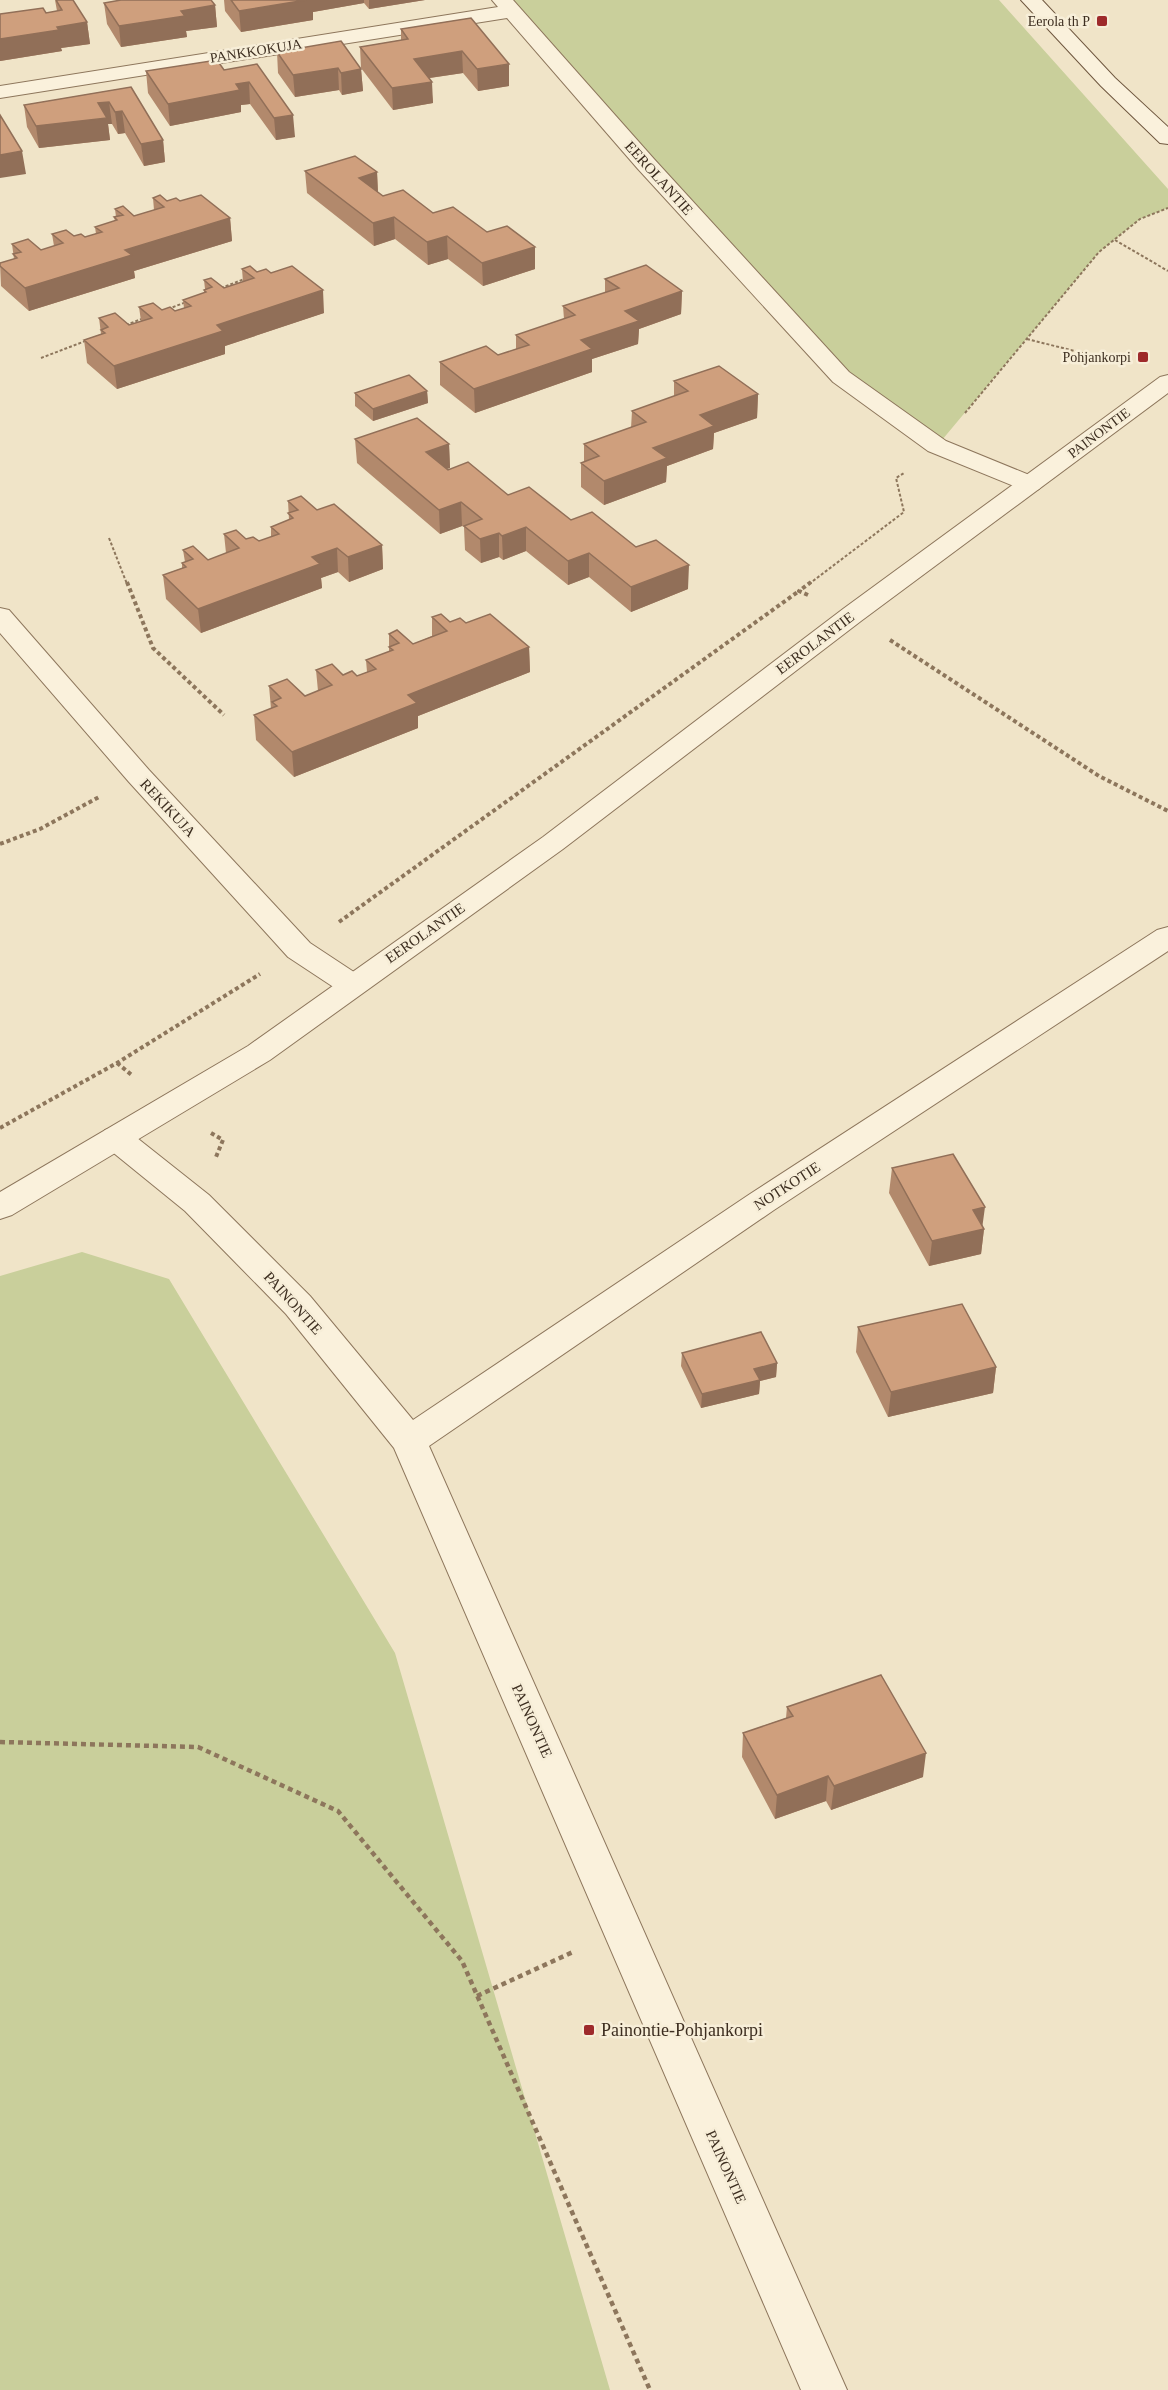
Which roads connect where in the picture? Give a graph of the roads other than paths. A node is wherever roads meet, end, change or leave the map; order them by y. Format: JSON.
{"nodes":[{"id":1,"x":1031,"y":0,"type":"edge"},
{"id":2,"x":507,"y":6,"type":"edge"},
{"id":3,"x":0,"y":92,"type":"edge"},
{"id":4,"x":1168,"y":138,"type":"edge"},
{"id":5,"x":1168,"y":382,"type":"edge"},
{"id":6,"x":1030,"y":484,"type":"junction"},
{"id":7,"x":0,"y":616,"type":"edge"},
{"id":8,"x":1168,"y":937,"type":"edge"},
{"id":9,"x":352,"y":985,"type":"junction"},
{"id":10,"x":116,"y":1138,"type":"junction"},
{"id":11,"x":0,"y":1207,"type":"edge"},
{"id":12,"x":409,"y":1441,"type":"junction"},
{"id":13,"x":824,"y":2390,"type":"edge"}],
"edges":[{"from":1,"to":4,"type":"street"},
{"from":2,"to":3,"type":"street","name":"PANKKOKUJA"},
{"from":2,"to":6,"type":"street","name":"EEROLANTIE"},
{"from":5,"to":6,"type":"street","name":"PAINONTIE"},
{"from":6,"to":9,"type":"street","name":"EEROLANTIE"},
{"from":7,"to":9,"type":"street","name":"REKIKUJA"},
{"from":8,"to":12,"type":"street","name":"NOTKOTIE"},
{"from":9,"to":10,"type":"street","name":"EEROLANTIE"},
{"from":10,"to":11,"type":"street","name":"EEROLANTIE"},
{"from":10,"to":12,"type":"street","name":"PAINONTIE"},
{"from":12,"to":13,"type":"street","name":"PAINONTIE"}]}
